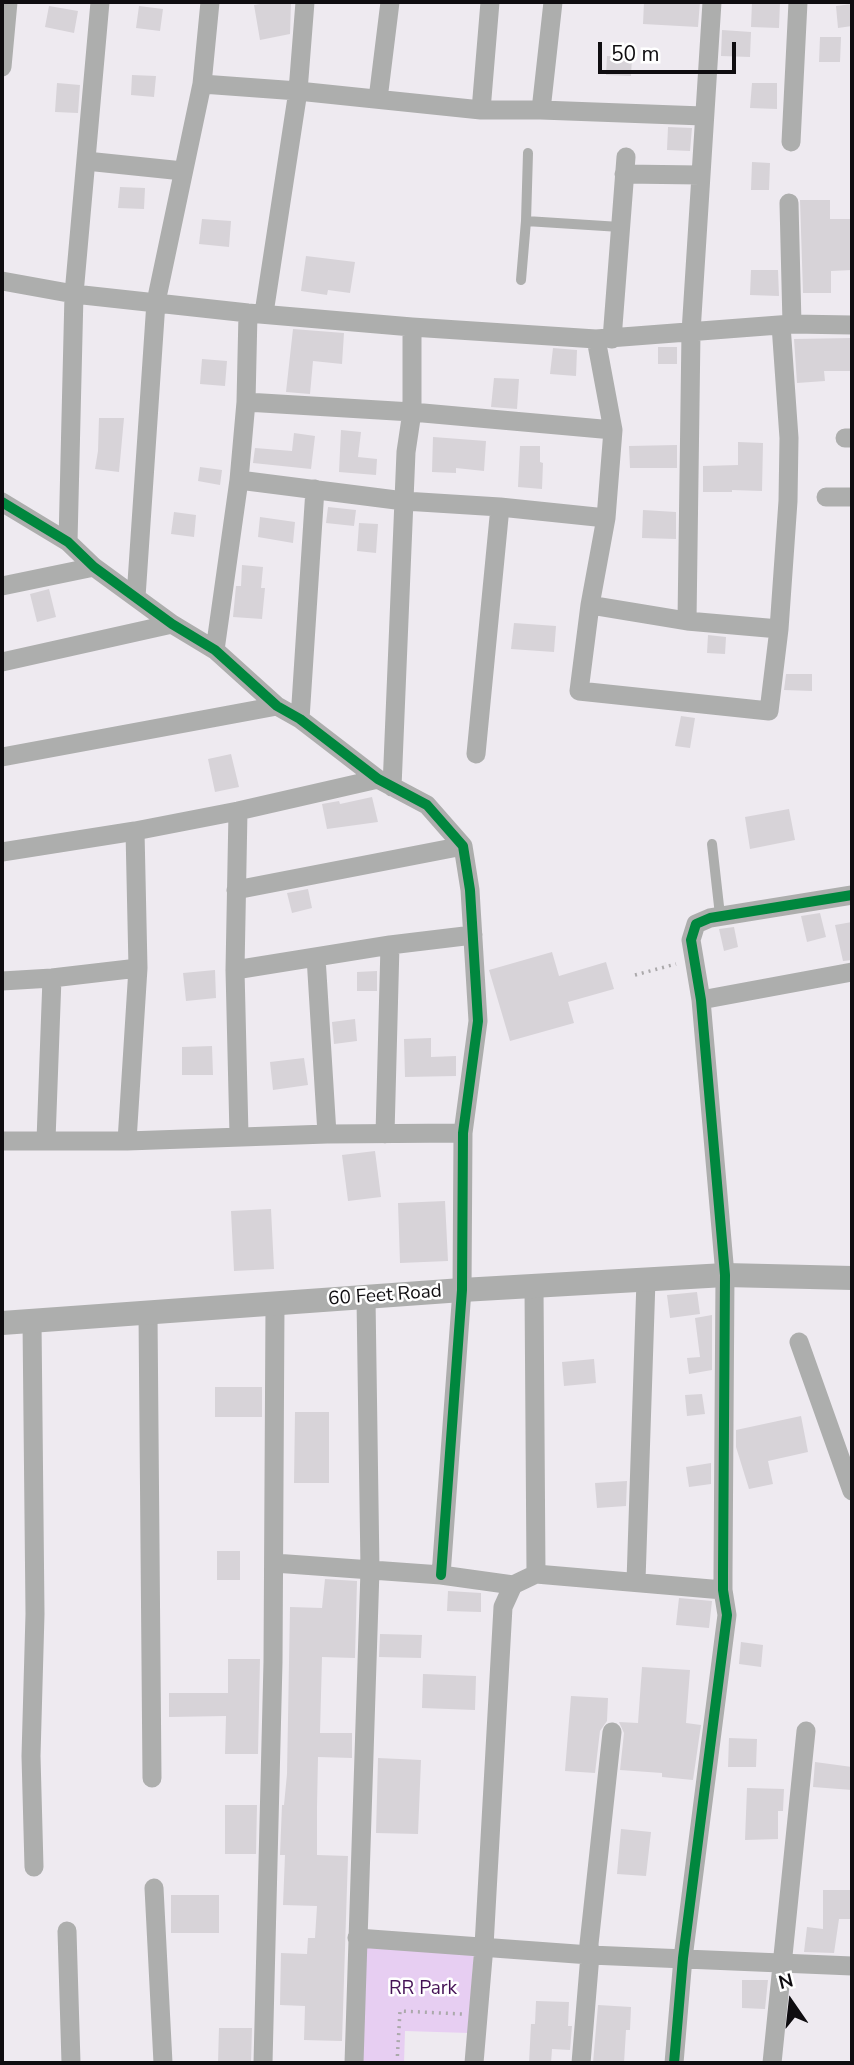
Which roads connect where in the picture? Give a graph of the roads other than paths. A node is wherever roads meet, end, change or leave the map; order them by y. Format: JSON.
{"nodes":[{"id":1,"x":8,"y":2,"type":"edge"},
{"id":2,"x":100,"y":2,"type":"edge"},
{"id":3,"x":209,"y":2,"type":"edge"},
{"id":4,"x":305,"y":2,"type":"edge"},
{"id":5,"x":390,"y":2,"type":"edge"},
{"id":6,"x":490,"y":2,"type":"edge"},
{"id":7,"x":553,"y":2,"type":"edge"},
{"id":8,"x":712,"y":2,"type":"edge"},
{"id":9,"x":798,"y":2,"type":"edge"},
{"id":10,"x":4,"y":27,"type":"edge"},
{"id":11,"x":2,"y":67,"type":"edge"},
{"id":12,"x":202,"y":84,"type":"junction"},
{"id":13,"x":298,"y":91,"type":"junction"},
{"id":14,"x":378,"y":99,"type":"junction"},
{"id":15,"x":481,"y":110,"type":"junction"},
{"id":16,"x":541,"y":110,"type":"junction"},
{"id":17,"x":703,"y":116,"type":"junction"},
{"id":18,"x":791,"y":142,"type":"dead end"},
{"id":19,"x":528,"y":153,"type":"dead end"},
{"id":20,"x":86,"y":161,"type":"junction"},
{"id":21,"x":183,"y":171,"type":"junction"},
{"id":22,"x":700,"y":175,"type":"junction"},
{"id":23,"x":789,"y":203,"type":"dead end"},
{"id":24,"x":526,"y":221,"type":"junction"},
{"id":25,"x":620,"y":227,"type":"junction"},
{"id":26,"x":521,"y":280,"type":"dead end"},
{"id":27,"x":2,"y":281,"type":"edge"},
{"id":28,"x":74,"y":293,"type":"junction"},
{"id":29,"x":156,"y":302,"type":"junction"},
{"id":30,"x":256,"y":313,"type":"junction"},
{"id":31,"x":786,"y":325,"type":"junction"},
{"id":32,"x":852,"y":325,"type":"edge"},
{"id":33,"x":412,"y":327,"type":"junction"},
{"id":34,"x":691,"y":332,"type":"junction"},
{"id":35,"x":604,"y":339,"type":"junction"},
{"id":36,"x":246,"y":402,"type":"junction"},
{"id":37,"x":412,"y":412,"type":"junction"},
{"id":38,"x":613,"y":430,"type":"junction"},
{"id":39,"x":239,"y":480,"type":"junction"},
{"id":40,"x":315,"y":489,"type":"junction"},
{"id":41,"x":826,"y":497,"type":"dead end"},
{"id":42,"x":852,"y":497,"type":"edge"},
{"id":43,"x":404,"y":501,"type":"junction"},
{"id":44,"x":2,"y":502,"type":"edge"},
{"id":45,"x":500,"y":507,"type":"junction"},
{"id":46,"x":606,"y":518,"type":"junction"},
{"id":47,"x":68,"y":542,"type":"junction"},
{"id":48,"x":94,"y":567,"type":"junction"},
{"id":49,"x":2,"y":586,"type":"edge"},
{"id":50,"x":136,"y":597,"type":"junction"},
{"id":51,"x":590,"y":606,"type":"junction"},
{"id":52,"x":687,"y":621,"type":"junction"},
{"id":53,"x":172,"y":624,"type":"junction"},
{"id":54,"x":779,"y":629,"type":"junction"},
{"id":55,"x":215,"y":650,"type":"junction"},
{"id":56,"x":2,"y":662,"type":"edge"},
{"id":57,"x":277,"y":706,"type":"junction"},
{"id":58,"x":300,"y":719,"type":"junction"},
{"id":59,"x":476,"y":754,"type":"dead end"},
{"id":60,"x":2,"y":757,"type":"edge"},
{"id":61,"x":385,"y":783,"type":"junction"},
{"id":62,"x":238,"y":811,"type":"junction"},
{"id":63,"x":135,"y":831,"type":"junction"},
{"id":64,"x":712,"y":844,"type":"dead end"},
{"id":65,"x":463,"y":846,"type":"junction"},
{"id":66,"x":2,"y":852,"type":"edge"},
{"id":67,"x":236,"y":890,"type":"junction"},
{"id":68,"x":852,"y":895,"type":"edge"},
{"id":69,"x":720,"y":915,"type":"junction"},
{"id":70,"x":473,"y":935,"type":"junction"},
{"id":71,"x":390,"y":945,"type":"junction"},
{"id":72,"x":316,"y":957,"type":"junction"},
{"id":73,"x":138,"y":968,"type":"junction"},
{"id":74,"x":235,"y":970,"type":"junction"},
{"id":75,"x":852,"y":972,"type":"edge"},
{"id":76,"x":52,"y":978,"type":"junction"},
{"id":77,"x":2,"y":981,"type":"edge"},
{"id":78,"x":701,"y":1000,"type":"junction"},
{"id":79,"x":463,"y":1133,"type":"junction"},
{"id":80,"x":327,"y":1134,"type":"junction"},
{"id":81,"x":385,"y":1135,"type":"junction"},
{"id":82,"x":239,"y":1136,"type":"junction"},
{"id":83,"x":46,"y":1140,"type":"junction"},
{"id":84,"x":127,"y":1140,"type":"junction"},
{"id":85,"x":2,"y":1141,"type":"edge"},
{"id":86,"x":725,"y":1275,"type":"junction"},
{"id":87,"x":852,"y":1278,"type":"edge"},
{"id":88,"x":646,"y":1280,"type":"junction"},
{"id":89,"x":534,"y":1287,"type":"junction"},
{"id":90,"x":462,"y":1290,"type":"junction"},
{"id":91,"x":366,"y":1298,"type":"junction"},
{"id":92,"x":275,"y":1304,"type":"junction"},
{"id":93,"x":148,"y":1313,"type":"junction"},
{"id":94,"x":32,"y":1321,"type":"junction"},
{"id":95,"x":2,"y":1323,"type":"edge"},
{"id":96,"x":799,"y":1342,"type":"dead end"},
{"id":97,"x":852,"y":1490,"type":"edge"},
{"id":98,"x":274,"y":1563,"type":"junction"},
{"id":99,"x":370,"y":1570,"type":"junction"},
{"id":100,"x":536,"y":1574,"type":"junction"},
{"id":101,"x":441,"y":1575,"type":"junction"},
{"id":102,"x":636,"y":1581,"type":"junction"},
{"id":103,"x":513,"y":1585,"type":"junction"},
{"id":104,"x":723,"y":1590,"type":"junction"},
{"id":105,"x":806,"y":1731,"type":"dead end"},
{"id":106,"x":612,"y":1732,"type":"dead end"},
{"id":107,"x":152,"y":1778,"type":"dead end"},
{"id":108,"x":34,"y":1867,"type":"dead end"},
{"id":109,"x":155,"y":1888,"type":"dead end"},
{"id":110,"x":67,"y":1931,"type":"dead end"},
{"id":111,"x":357,"y":1938,"type":"junction"},
{"id":112,"x":484,"y":1946,"type":"junction"},
{"id":113,"x":590,"y":1955,"type":"junction"},
{"id":114,"x":683,"y":1958,"type":"junction"},
{"id":115,"x":784,"y":1962,"type":"junction"},
{"id":116,"x":852,"y":1966,"type":"edge"},
{"id":117,"x":71,"y":2063,"type":"edge"},
{"id":118,"x":163,"y":2063,"type":"edge"},
{"id":119,"x":263,"y":2063,"type":"edge"},
{"id":120,"x":354,"y":2063,"type":"edge"},
{"id":121,"x":474,"y":2063,"type":"edge"},
{"id":122,"x":581,"y":2063,"type":"edge"},
{"id":123,"x":674,"y":2063,"type":"edge"},
{"id":124,"x":772,"y":2063,"type":"edge"}],
"edges":[{"from":1,"to":10,"type":"street"},
{"from":2,"to":20,"type":"street"},
{"from":3,"to":12,"type":"street"},
{"from":4,"to":13,"type":"street"},
{"from":5,"to":14,"type":"street"},
{"from":6,"to":15,"type":"street"},
{"from":7,"to":16,"type":"street"},
{"from":8,"to":17,"type":"street"},
{"from":9,"to":18,"type":"street"},
{"from":10,"to":11,"type":"street"},
{"from":12,"to":13,"type":"street"},
{"from":12,"to":21,"type":"street"},
{"from":13,"to":14,"type":"street"},
{"from":13,"to":30,"type":"street"},
{"from":14,"to":15,"type":"street"},
{"from":15,"to":16,"type":"street"},
{"from":16,"to":17,"type":"street"},
{"from":17,"to":22,"type":"street"},
{"from":19,"to":24,"type":"lane"},
{"from":20,"to":21,"type":"street"},
{"from":20,"to":28,"type":"street"},
{"from":21,"to":29,"type":"street"},
{"from":22,"to":25,"type":"street"},
{"from":22,"to":34,"type":"street"},
{"from":23,"to":31,"type":"street"},
{"from":24,"to":25,"type":"lane"},
{"from":24,"to":26,"type":"lane"},
{"from":25,"to":35,"type":"street"},
{"from":27,"to":28,"type":"street"},
{"from":28,"to":29,"type":"street"},
{"from":28,"to":47,"type":"street"},
{"from":29,"to":30,"type":"street"},
{"from":29,"to":50,"type":"street"},
{"from":30,"to":33,"type":"street"},
{"from":30,"to":36,"type":"street"},
{"from":31,"to":32,"type":"street"},
{"from":31,"to":34,"type":"street"},
{"from":31,"to":54,"type":"street"},
{"from":33,"to":35,"type":"street"},
{"from":33,"to":37,"type":"street"},
{"from":34,"to":35,"type":"street"},
{"from":34,"to":52,"type":"street"},
{"from":35,"to":38,"type":"street"},
{"from":36,"to":37,"type":"street"},
{"from":36,"to":39,"type":"street"},
{"from":37,"to":38,"type":"street"},
{"from":37,"to":43,"type":"street"},
{"from":38,"to":46,"type":"street"},
{"from":39,"to":40,"type":"street"},
{"from":39,"to":55,"type":"street"},
{"from":40,"to":43,"type":"street"},
{"from":40,"to":58,"type":"street"},
{"from":41,"to":42,"type":"street"},
{"from":43,"to":45,"type":"street"},
{"from":43,"to":61,"type":"street"},
{"from":44,"to":47,"type":"street"},
{"from":45,"to":46,"type":"street"},
{"from":45,"to":59,"type":"street"},
{"from":46,"to":51,"type":"street"},
{"from":47,"to":48,"type":"street"},
{"from":48,"to":49,"type":"street"},
{"from":48,"to":50,"type":"street"},
{"from":50,"to":53,"type":"street"},
{"from":51,"to":52,"type":"street"},
{"from":51,"to":54,"type":"street"},
{"from":52,"to":54,"type":"street"},
{"from":53,"to":55,"type":"street"},
{"from":53,"to":56,"type":"street"},
{"from":55,"to":57,"type":"street"},
{"from":57,"to":58,"type":"street"},
{"from":57,"to":60,"type":"street"},
{"from":58,"to":61,"type":"street"},
{"from":61,"to":62,"type":"street"},
{"from":61,"to":65,"type":"street"},
{"from":62,"to":63,"type":"street"},
{"from":62,"to":67,"type":"street"},
{"from":63,"to":66,"type":"street"},
{"from":63,"to":73,"type":"street"},
{"from":64,"to":69,"type":"lane"},
{"from":65,"to":67,"type":"street"},
{"from":65,"to":70,"type":"street"},
{"from":67,"to":74,"type":"street"},
{"from":68,"to":69,"type":"street"},
{"from":69,"to":78,"type":"street"},
{"from":70,"to":71,"type":"street"},
{"from":70,"to":79,"type":"street"},
{"from":71,"to":72,"type":"street"},
{"from":71,"to":81,"type":"street"},
{"from":72,"to":74,"type":"street"},
{"from":72,"to":80,"type":"street"},
{"from":73,"to":76,"type":"street"},
{"from":73,"to":84,"type":"street"},
{"from":74,"to":82,"type":"street"},
{"from":75,"to":78,"type":"street"},
{"from":76,"to":77,"type":"street"},
{"from":76,"to":83,"type":"street"},
{"from":78,"to":86,"type":"street"},
{"from":79,"to":81,"type":"street"},
{"from":79,"to":90,"type":"street"},
{"from":80,"to":81,"type":"street"},
{"from":80,"to":82,"type":"street"},
{"from":82,"to":84,"type":"street"},
{"from":83,"to":84,"type":"street"},
{"from":83,"to":85,"type":"street"},
{"from":86,"to":87,"type":"street","name":"60 Feet Road"},
{"from":86,"to":88,"type":"street","name":"60 Feet Road"},
{"from":86,"to":104,"type":"street"},
{"from":88,"to":89,"type":"street","name":"60 Feet Road"},
{"from":88,"to":102,"type":"street"},
{"from":89,"to":90,"type":"street","name":"60 Feet Road"},
{"from":89,"to":100,"type":"street"},
{"from":90,"to":91,"type":"street","name":"60 Feet Road"},
{"from":90,"to":101,"type":"street"},
{"from":91,"to":92,"type":"street","name":"60 Feet Road"},
{"from":91,"to":99,"type":"street"},
{"from":92,"to":93,"type":"street","name":"60 Feet Road"},
{"from":92,"to":98,"type":"street"},
{"from":93,"to":94,"type":"street","name":"60 Feet Road"},
{"from":93,"to":107,"type":"street"},
{"from":94,"to":95,"type":"street","name":"60 Feet Road"},
{"from":94,"to":108,"type":"street"},
{"from":96,"to":97,"type":"street"},
{"from":98,"to":99,"type":"street"},
{"from":98,"to":119,"type":"street"},
{"from":99,"to":101,"type":"street"},
{"from":99,"to":111,"type":"street"},
{"from":100,"to":102,"type":"street"},
{"from":100,"to":103,"type":"street"},
{"from":101,"to":103,"type":"street"},
{"from":102,"to":104,"type":"street"},
{"from":103,"to":112,"type":"street"},
{"from":104,"to":114,"type":"street"},
{"from":105,"to":115,"type":"street"},
{"from":106,"to":113,"type":"street"},
{"from":109,"to":118,"type":"street"},
{"from":110,"to":117,"type":"street"},
{"from":111,"to":112,"type":"street"},
{"from":111,"to":120,"type":"street"},
{"from":112,"to":113,"type":"street"},
{"from":112,"to":121,"type":"street"},
{"from":113,"to":114,"type":"street"},
{"from":113,"to":122,"type":"street"},
{"from":114,"to":115,"type":"street"},
{"from":114,"to":123,"type":"street"},
{"from":115,"to":116,"type":"street"},
{"from":115,"to":124,"type":"street"}]}
